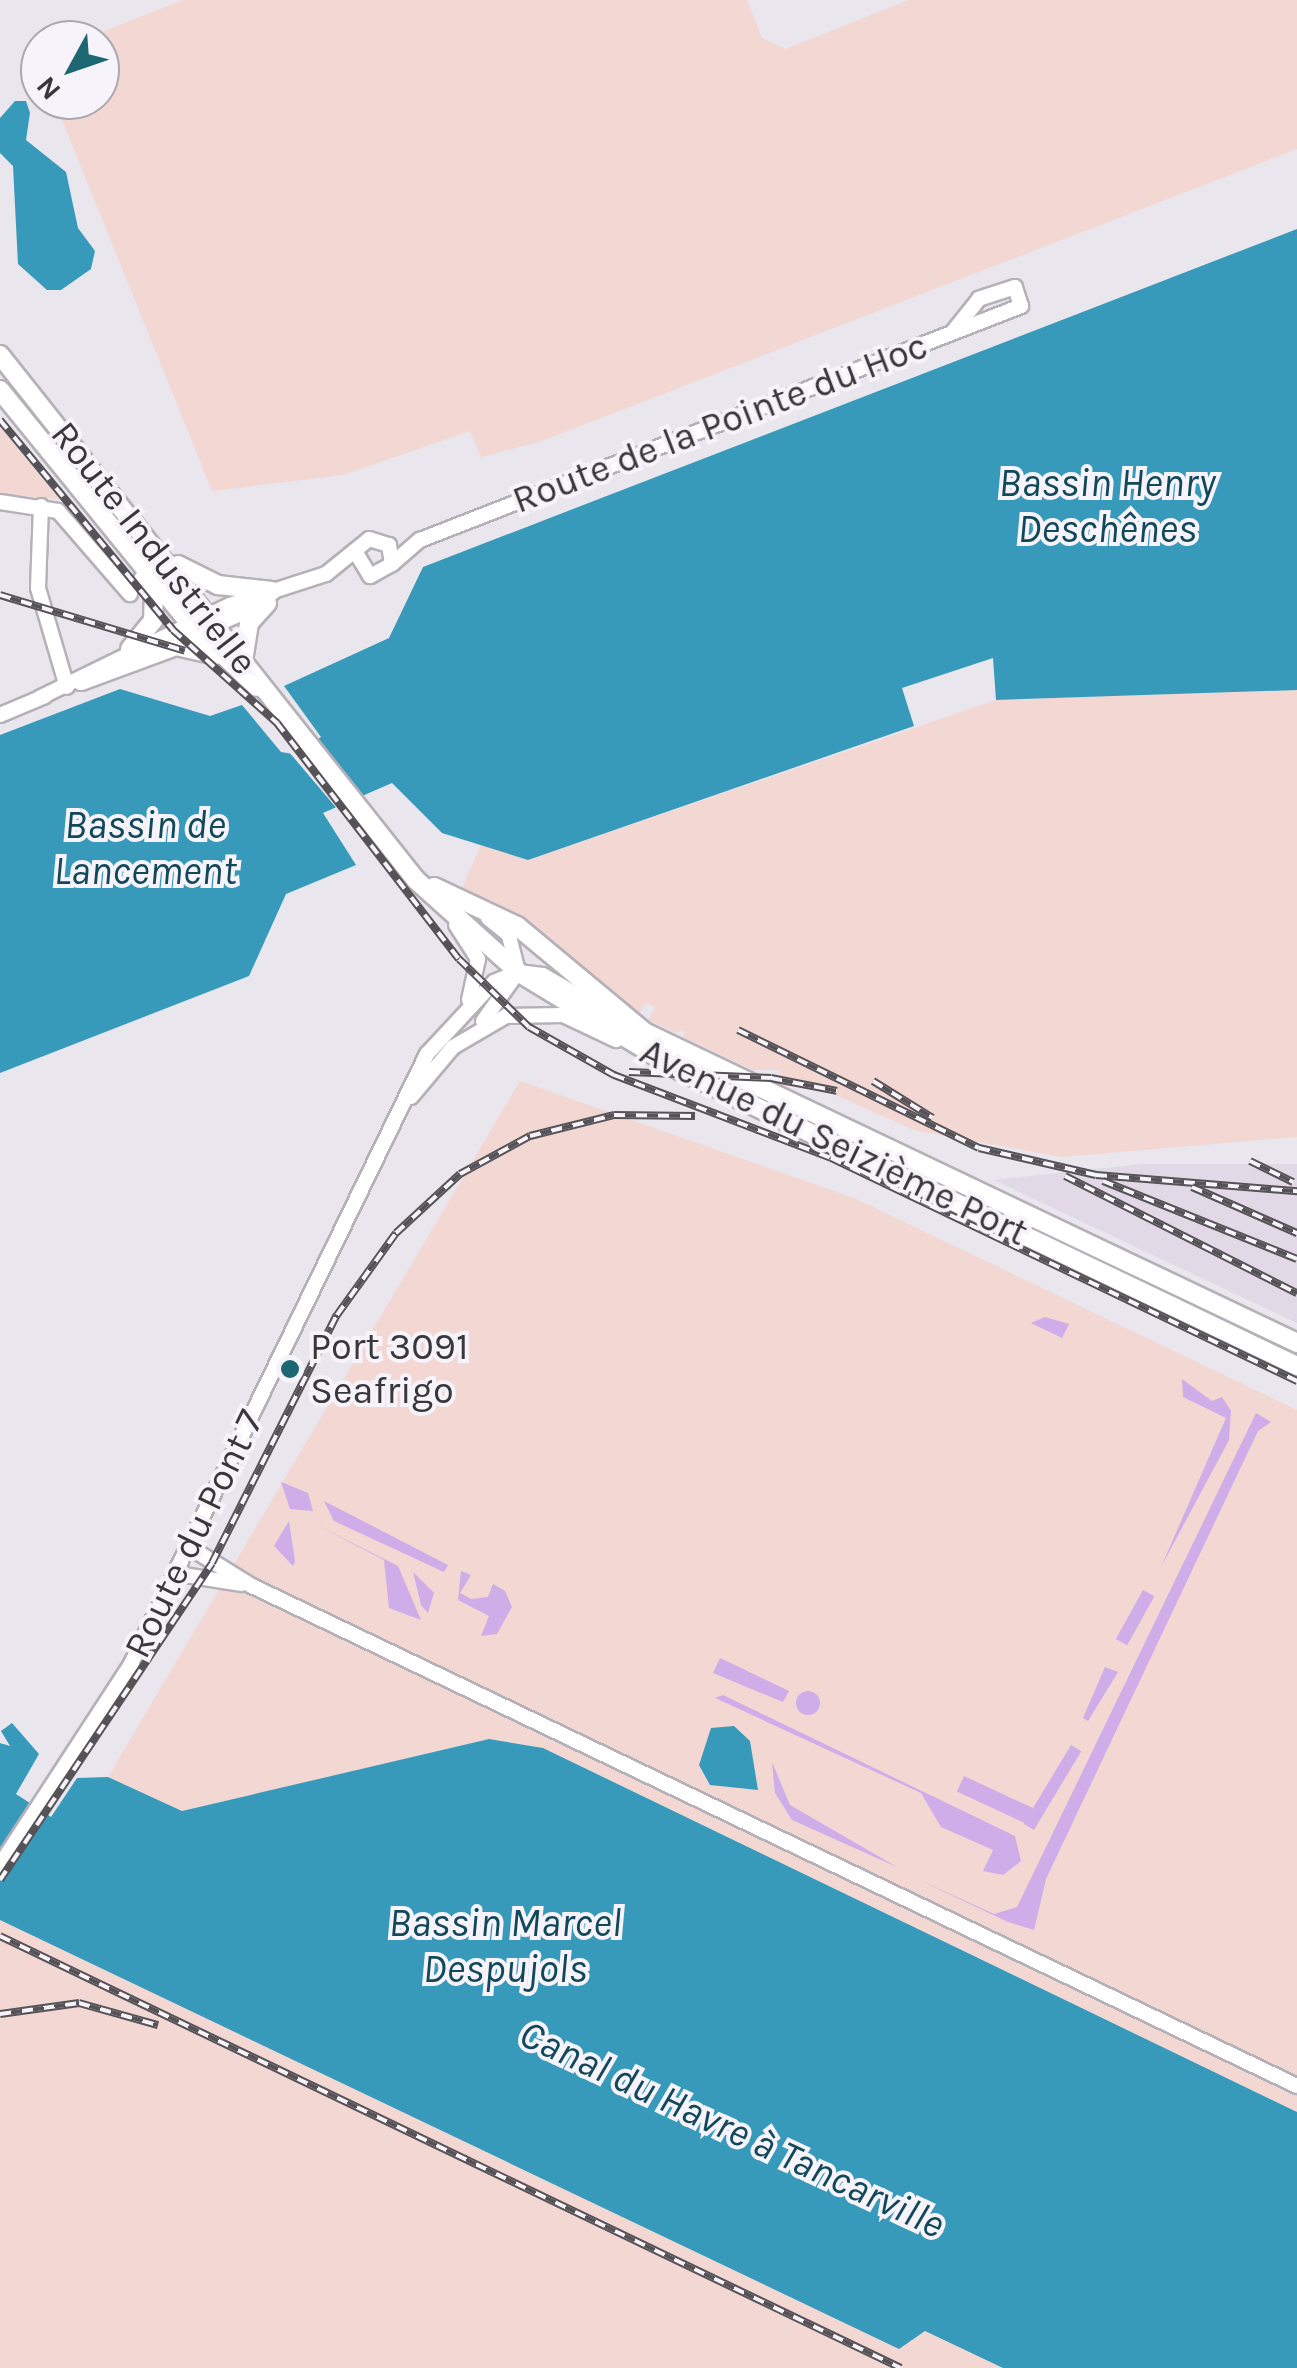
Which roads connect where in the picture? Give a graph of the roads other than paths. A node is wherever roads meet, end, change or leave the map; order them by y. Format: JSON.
{"nodes":[{"id":1,"x":952,"y":332,"type":"junction"},
{"id":2,"x":0,"y":355,"type":"edge"},
{"id":3,"x":0,"y":390,"type":"edge"},
{"id":4,"x":0,"y":404,"type":"edge"},
{"id":5,"x":0,"y":502,"type":"edge"},
{"id":6,"x":41,"y":506,"type":"junction"},
{"id":7,"x":420,"y":540,"type":"junction"},
{"id":8,"x":384,"y":541,"type":"junction"},
{"id":9,"x":163,"y":553,"type":"junction"},
{"id":10,"x":356,"y":553,"type":"junction"},
{"id":11,"x":392,"y":564,"type":"junction"},
{"id":12,"x":365,"y":574,"type":"junction"},
{"id":13,"x":130,"y":594,"type":"dead end"},
{"id":14,"x":270,"y":597,"type":"junction"},
{"id":15,"x":204,"y":620,"type":"junction"},
{"id":16,"x":130,"y":649,"type":"junction"},
{"id":17,"x":239,"y":660,"type":"junction"},
{"id":18,"x":71,"y":684,"type":"junction"},
{"id":19,"x":0,"y":716,"type":"edge"},
{"id":20,"x":302,"y":741,"type":"joint"},
{"id":21,"x":406,"y":866,"type":"junction"},
{"id":22,"x":426,"y":890,"type":"junction"},
{"id":23,"x":475,"y":910,"type":"junction"},
{"id":24,"x":518,"y":972,"type":"junction"},
{"id":25,"x":461,"y":1012,"type":"junction"},
{"id":26,"x":646,"y":1032,"type":"junction"},
{"id":27,"x":464,"y":1038,"type":"junction"},
{"id":28,"x":682,"y":1071,"type":"junction"},
{"id":29,"x":361,"y":1190,"type":"junction"},
{"id":30,"x":1297,"y":1343,"type":"edge"},
{"id":31,"x":1297,"y":1366,"type":"edge"},
{"id":32,"x":190,"y":1547,"type":"junction"},
{"id":33,"x":178,"y":1574,"type":"junction"},
{"id":34,"x":252,"y":1586,"type":"junction"},
{"id":35,"x":0,"y":1865,"type":"edge"},
{"id":36,"x":1297,"y":2086,"type":"edge"}],
"edges":[{"from":1,"to":1,"type":"street","name":"Route de la Pointe du Hoc"},
{"from":1,"to":7,"type":"street","name":"Route de la Pointe du Hoc"},
{"from":2,"to":9,"type":"main road","name":"Route Industrielle"},
{"from":3,"to":15,"type":"main road","name":"Route Industrielle"},
{"from":4,"to":16,"type":"main road"},
{"from":5,"to":6,"type":"street"},
{"from":6,"to":13,"type":"street"},
{"from":6,"to":18,"type":"street"},
{"from":7,"to":8,"type":"street","name":"Route de la Pointe du Hoc"},
{"from":7,"to":11,"type":"street","name":"Route de la Pointe du Hoc"},
{"from":8,"to":10,"type":"street"},
{"from":8,"to":11,"type":"street"},
{"from":9,"to":14,"type":"main road"},
{"from":9,"to":15,"type":"main road","name":"Route Industrielle"},
{"from":10,"to":12,"type":"street"},
{"from":10,"to":14,"type":"street"},
{"from":11,"to":12,"type":"street"},
{"from":12,"to":14,"type":"street"},
{"from":14,"to":15,"type":"street"},
{"from":14,"to":17,"type":"main road"},
{"from":15,"to":16,"type":"street"},
{"from":15,"to":17,"type":"main road","name":"Route Industrielle"},
{"from":15,"to":18,"type":"street"},
{"from":16,"to":18,"type":"street"},
{"from":17,"to":18,"type":"main road"},
{"from":17,"to":20,"type":"main road","name":"Route Industrielle"},
{"from":18,"to":19,"type":"street"},
{"from":20,"to":21,"type":"main road","name":"Avenue du Seizième Port"},
{"from":21,"to":22,"type":"main road","name":"Avenue du Seizième Port"},
{"from":21,"to":23,"type":"main road","name":"Avenue du Seizième Port"},
{"from":22,"to":24,"type":"main road","name":"Avenue du Seizième Port"},
{"from":22,"to":25,"type":"street"},
{"from":23,"to":24,"type":"street"},
{"from":23,"to":26,"type":"main road","name":"Avenue du Seizième Port"},
{"from":24,"to":25,"type":"street"},
{"from":24,"to":26,"type":"street"},
{"from":24,"to":27,"type":"street"},
{"from":24,"to":28,"type":"main road","name":"Avenue du Seizième Port"},
{"from":25,"to":29,"type":"street"},
{"from":26,"to":30,"type":"main road","name":"Avenue du Seizième Port"},
{"from":27,"to":28,"type":"street"},
{"from":27,"to":29,"type":"street"},
{"from":28,"to":31,"type":"main road","name":"Avenue du Seizième Port"},
{"from":29,"to":32,"type":"street","name":"Route du Pont 7"},
{"from":32,"to":33,"type":"street","name":"Route du Pont 7"},
{"from":32,"to":34,"type":"street"},
{"from":33,"to":34,"type":"street"},
{"from":33,"to":35,"type":"street","name":"Route du Pont 7"},
{"from":34,"to":36,"type":"street"}]}
